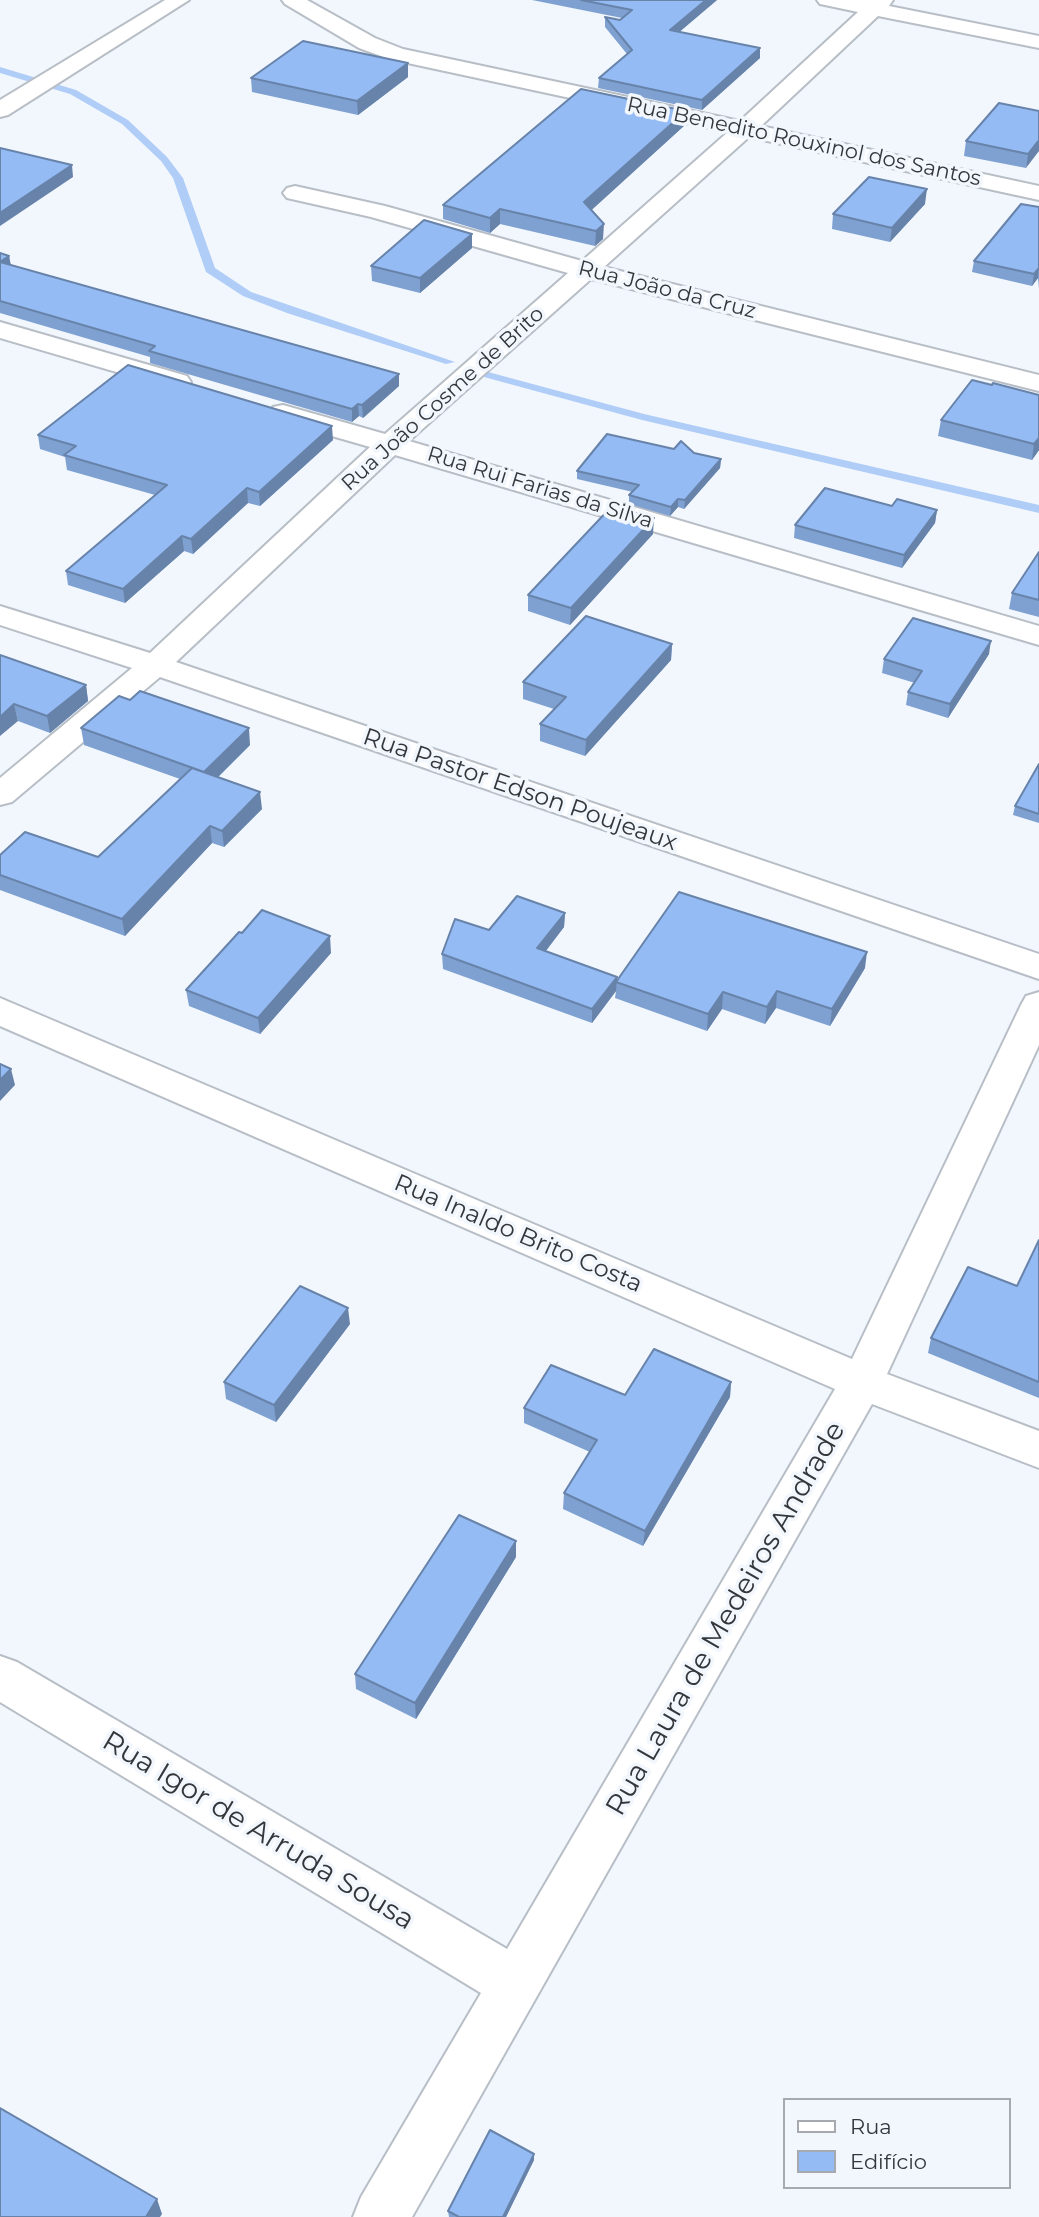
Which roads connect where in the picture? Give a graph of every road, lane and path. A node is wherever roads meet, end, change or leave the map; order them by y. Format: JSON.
{"nodes":[{"id":1,"x":179,"y":0,"type":"edge"},
{"id":2,"x":292,"y":0,"type":"edge"},
{"id":3,"x":827,"y":0,"type":"edge"},
{"id":4,"x":878,"y":4,"type":"edge"},
{"id":5,"x":1039,"y":42,"type":"edge"},
{"id":6,"x":0,"y":110,"type":"edge"},
{"id":7,"x":745,"y":129,"type":"junction"},
{"id":8,"x":295,"y":193,"type":"dead end"},
{"id":9,"x":1039,"y":193,"type":"edge"},
{"id":10,"x":587,"y":270,"type":"junction"},
{"id":11,"x":0,"y":330,"type":"edge"},
{"id":12,"x":1039,"y":383,"type":"edge"},
{"id":13,"x":202,"y":389,"type":"edge"},
{"id":14,"x":255,"y":405,"type":"edge"},
{"id":15,"x":390,"y":444,"type":"junction"},
{"id":16,"x":0,"y":615,"type":"edge"},
{"id":17,"x":1039,"y":636,"type":"edge"},
{"id":18,"x":155,"y":665,"type":"junction"},
{"id":19,"x":0,"y":795,"type":"edge"},
{"id":20,"x":1039,"y":967,"type":"edge"},
{"id":21,"x":1039,"y":1005,"type":"edge"},
{"id":22,"x":0,"y":1011,"type":"edge"},
{"id":23,"x":862,"y":1382,"type":"junction"},
{"id":24,"x":1039,"y":1450,"type":"edge"},
{"id":25,"x":0,"y":1677,"type":"edge"},
{"id":26,"x":516,"y":1984,"type":"junction"},
{"id":27,"x":380,"y":2217,"type":"edge"}],
"edges":[{"from":1,"to":6,"type":"street"},
{"from":2,"to":7,"type":"street","name":"Rua Benedito Rouxinol dos Santos"},
{"from":3,"to":4,"type":"street"},
{"from":4,"to":5,"type":"street"},
{"from":4,"to":7,"type":"street","name":"Rua João Cosme de Brito"},
{"from":7,"to":9,"type":"street","name":"Rua Benedito Rouxinol dos Santos"},
{"from":7,"to":10,"type":"street","name":"Rua João Cosme de Brito"},
{"from":8,"to":10,"type":"street","name":"Rua João da Cruz"},
{"from":10,"to":12,"type":"street","name":"Rua João da Cruz"},
{"from":10,"to":15,"type":"street","name":"Rua João Cosme de Brito"},
{"from":11,"to":13,"type":"street"},
{"from":14,"to":15,"type":"street","name":"Rua Rui Farias da Silva"},
{"from":15,"to":17,"type":"street","name":"Rua Rui Farias da Silva"},
{"from":15,"to":18,"type":"street","name":"Rua João Cosme de Brito"},
{"from":16,"to":18,"type":"street","name":"Rua Pastor Edson Poujeaux"},
{"from":18,"to":19,"type":"street","name":"Rua João Cosme de Brito"},
{"from":18,"to":20,"type":"street","name":"Rua Pastor Edson Poujeaux"},
{"from":21,"to":23,"type":"street","name":"Rua Laura de Medeiros Andrade"},
{"from":22,"to":23,"type":"street","name":"Rua Inaldo Brito Costa"},
{"from":23,"to":24,"type":"street","name":"Rua Inaldo Brito Costa"},
{"from":23,"to":26,"type":"street","name":"Rua Laura de Medeiros Andrade"},
{"from":25,"to":26,"type":"street","name":"Rua Igor de Arruda Sousa"},
{"from":26,"to":27,"type":"street","name":"Rua Laura de Medeiros Andrade"}]}
